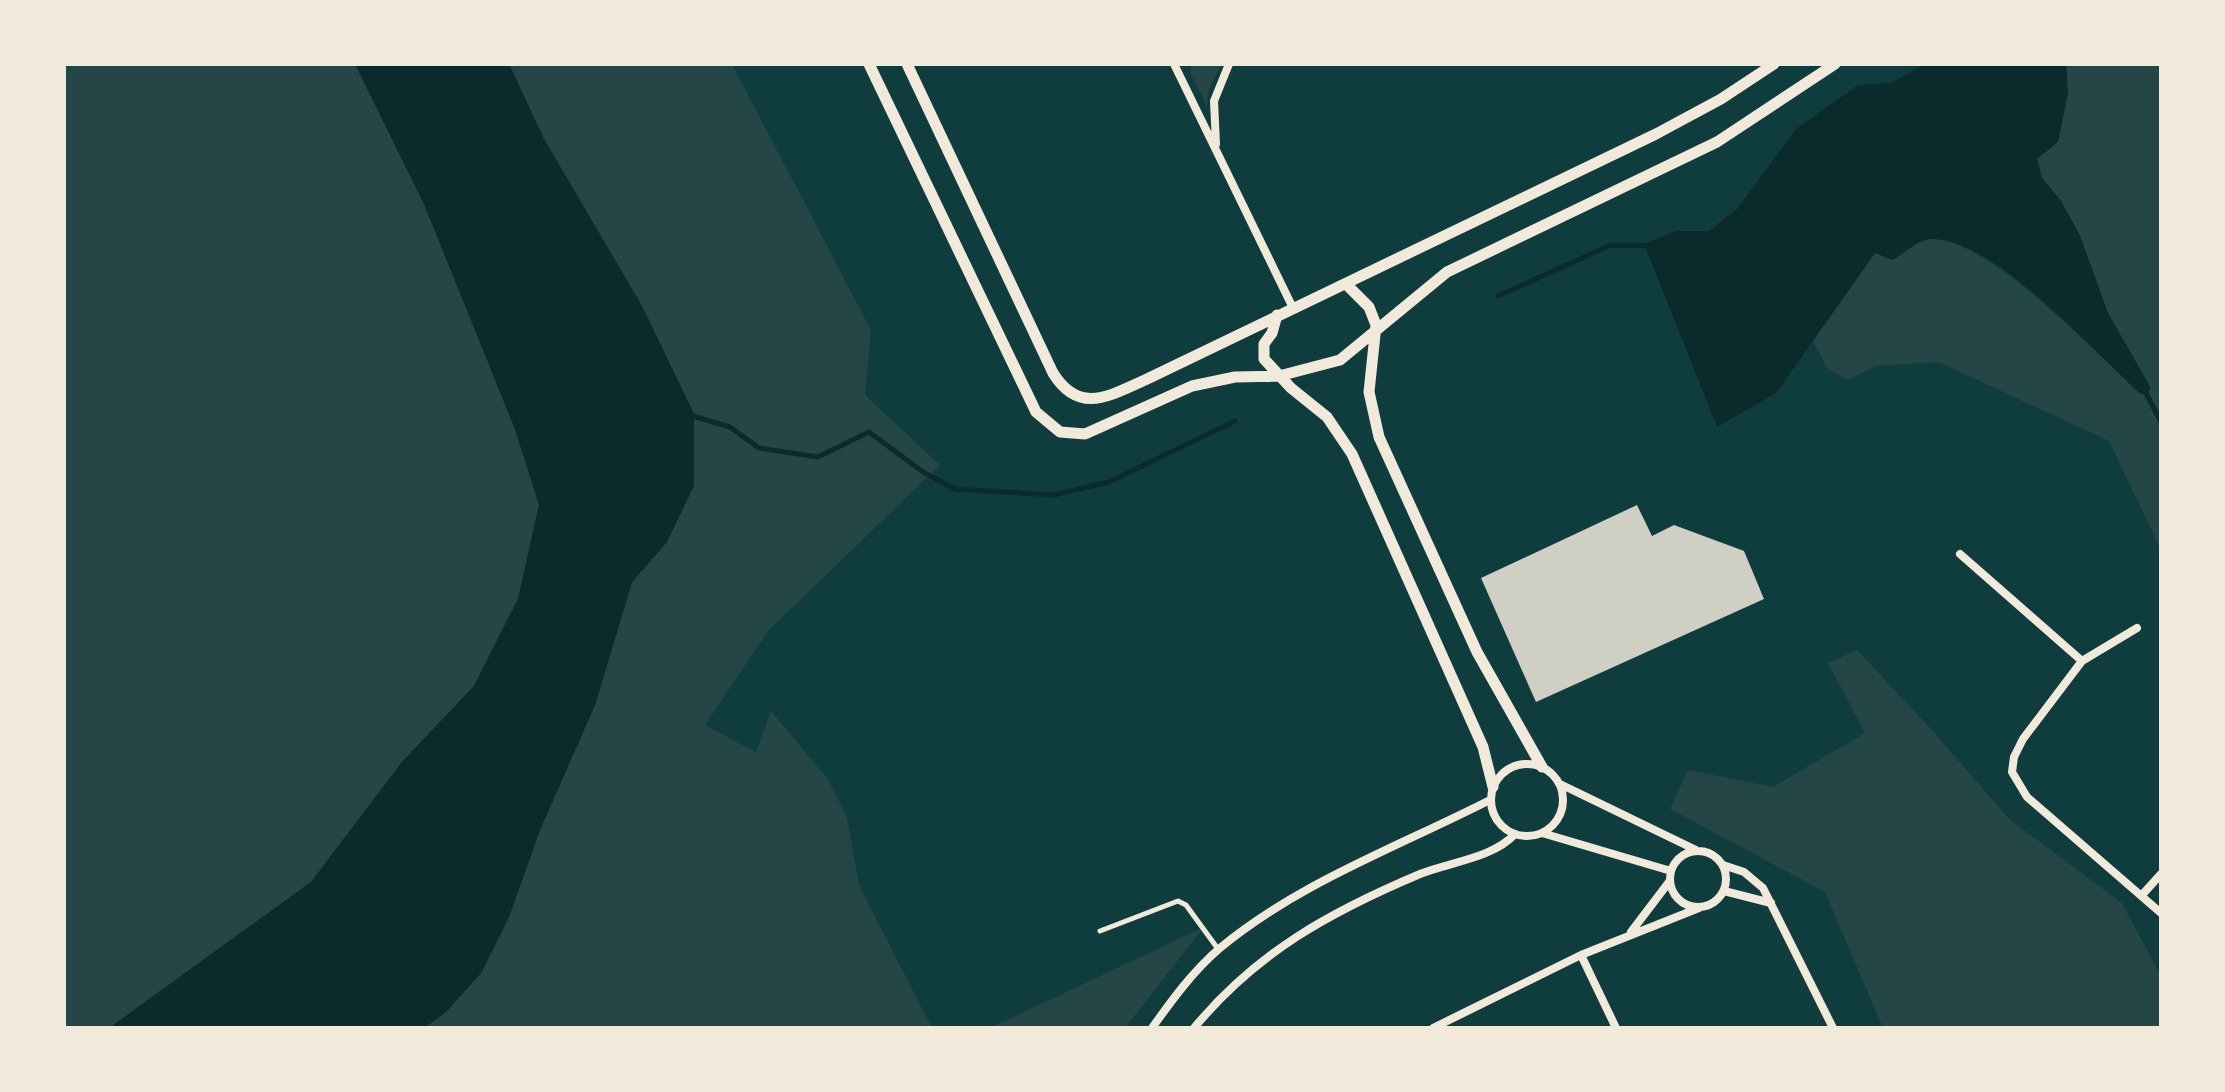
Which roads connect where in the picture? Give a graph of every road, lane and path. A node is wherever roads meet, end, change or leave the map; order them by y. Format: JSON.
{"nodes":[{"id":1,"x":869,"y":64,"type":"edge"},
{"id":2,"x":907,"y":64,"type":"edge"},
{"id":3,"x":1174,"y":64,"type":"edge"},
{"id":4,"x":1229,"y":64,"type":"edge"},
{"id":5,"x":1774,"y":64,"type":"edge"},
{"id":6,"x":1835,"y":64,"type":"edge"},
{"id":7,"x":1217,"y":149,"type":"junction"},
{"id":8,"x":1346,"y":284,"type":"junction"},
{"id":9,"x":1293,"y":308,"type":"junction"},
{"id":10,"x":1277,"y":315,"type":"junction"},
{"id":11,"x":1377,"y":333,"type":"junction"},
{"id":12,"x":1273,"y":376,"type":"junction"},
{"id":13,"x":1960,"y":554,"type":"dead end"},
{"id":14,"x":2137,"y":628,"type":"dead end"},
{"id":15,"x":2082,"y":661,"type":"junction"},
{"id":16,"x":1542,"y":767,"type":"junction"},
{"id":17,"x":1560,"y":784,"type":"junction"},
{"id":18,"x":1493,"y":787,"type":"junction"},
{"id":19,"x":1490,"y":800,"type":"junction"},
{"id":20,"x":1542,"y":833,"type":"junction"},
{"id":21,"x":1515,"y":834,"type":"junction"},
{"id":22,"x":1698,"y":851,"type":"junction"},
{"id":23,"x":1723,"y":865,"type":"junction"},
{"id":24,"x":1671,"y":871,"type":"junction"},
{"id":25,"x":2161,"y":874,"type":"edge"},
{"id":26,"x":1669,"y":882,"type":"junction"},
{"id":27,"x":1724,"y":891,"type":"junction"},
{"id":28,"x":2142,"y":895,"type":"junction"},
{"id":29,"x":1772,"y":903,"type":"junction"},
{"id":30,"x":1699,"y":908,"type":"junction"},
{"id":31,"x":2161,"y":913,"type":"edge"},
{"id":32,"x":1100,"y":931,"type":"dead end"},
{"id":33,"x":1630,"y":932,"type":"junction"},
{"id":34,"x":1218,"y":949,"type":"junction"},
{"id":35,"x":1581,"y":955,"type":"junction"},
{"id":36,"x":1152,"y":1028,"type":"edge"},
{"id":37,"x":1194,"y":1028,"type":"edge"},
{"id":38,"x":1433,"y":1028,"type":"edge"},
{"id":39,"x":1616,"y":1028,"type":"edge"},
{"id":40,"x":1833,"y":1028,"type":"edge"}],
"edges":[{"from":1,"to":12,"type":"street"},
{"from":2,"to":10,"type":"street"},
{"from":3,"to":7,"type":"street"},
{"from":4,"to":7,"type":"street"},
{"from":5,"to":8,"type":"street"},
{"from":6,"to":11,"type":"street"},
{"from":7,"to":9,"type":"street"},
{"from":8,"to":9,"type":"street"},
{"from":8,"to":11,"type":"street"},
{"from":9,"to":10,"type":"street"},
{"from":10,"to":12,"type":"street"},
{"from":11,"to":12,"type":"street"},
{"from":11,"to":16,"type":"street"},
{"from":12,"to":18,"type":"street"},
{"from":13,"to":15,"type":"street"},
{"from":14,"to":15,"type":"street"},
{"from":15,"to":28,"type":"street"},
{"from":16,"to":17,"type":"street"},
{"from":16,"to":18,"type":"street"},
{"from":17,"to":20,"type":"street"},
{"from":17,"to":22,"type":"street"},
{"from":18,"to":19,"type":"street"},
{"from":19,"to":21,"type":"street"},
{"from":19,"to":34,"type":"street"},
{"from":20,"to":21,"type":"street"},
{"from":20,"to":24,"type":"street"},
{"from":21,"to":37,"type":"street"},
{"from":22,"to":23,"type":"street"},
{"from":22,"to":24,"type":"street"},
{"from":23,"to":27,"type":"street"},
{"from":23,"to":29,"type":"street"},
{"from":24,"to":26,"type":"street"},
{"from":25,"to":28,"type":"street"},
{"from":26,"to":30,"type":"street"},
{"from":26,"to":33,"type":"street"},
{"from":27,"to":29,"type":"street"},
{"from":27,"to":30,"type":"street"},
{"from":28,"to":31,"type":"street"},
{"from":29,"to":40,"type":"street"},
{"from":30,"to":33,"type":"street"},
{"from":32,"to":34,"type":"lane"},
{"from":33,"to":35,"type":"street"},
{"from":34,"to":36,"type":"street"},
{"from":35,"to":38,"type":"street"},
{"from":35,"to":39,"type":"street"}]}
